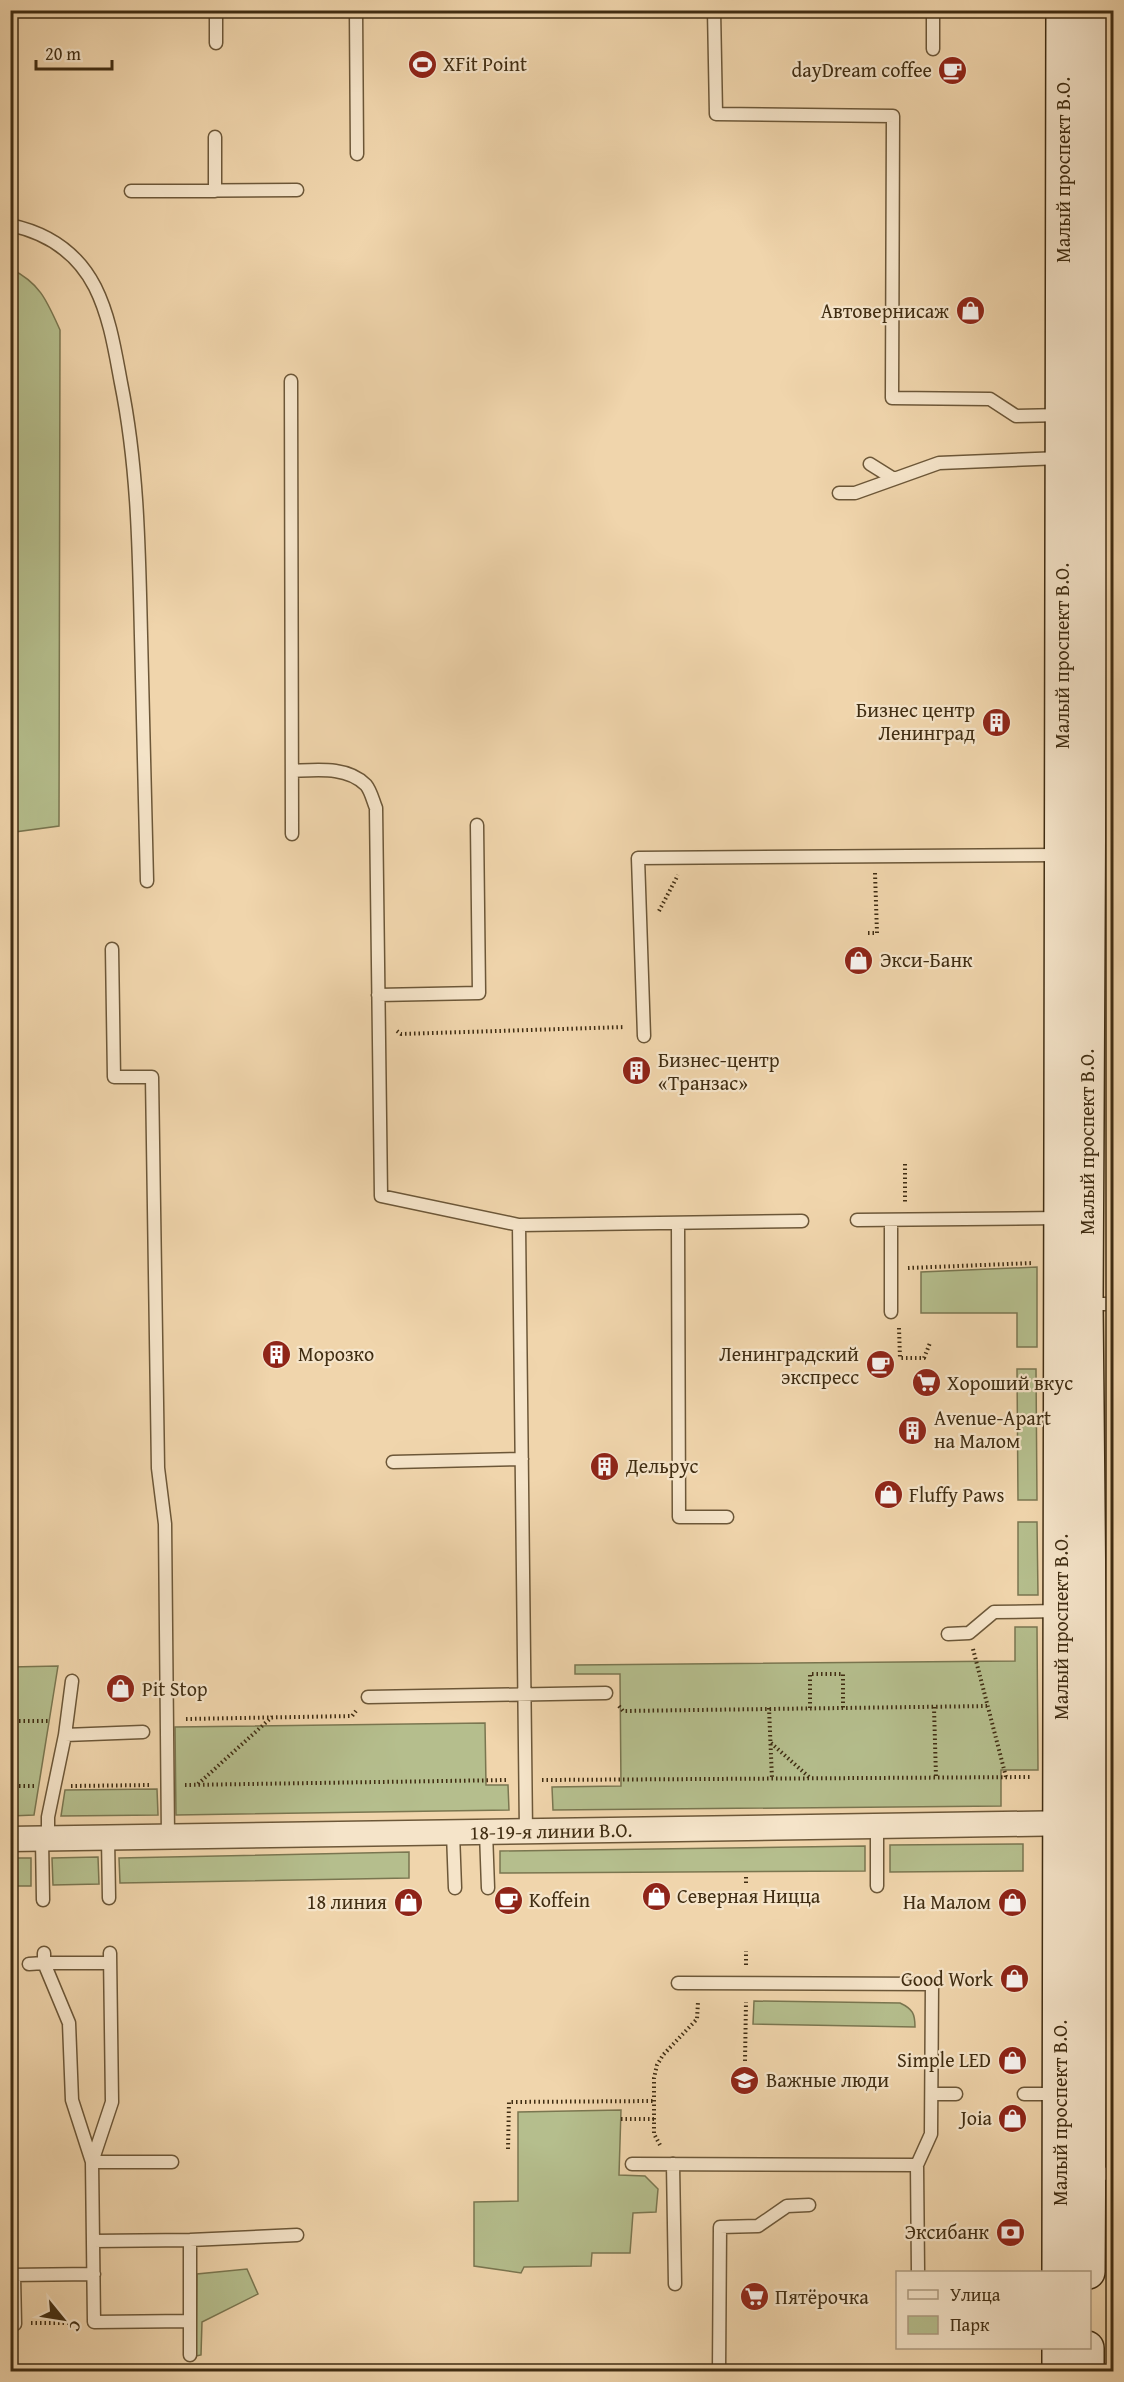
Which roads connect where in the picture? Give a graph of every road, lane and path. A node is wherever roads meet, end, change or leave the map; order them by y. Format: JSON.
{"nodes":[{"id":1,"x":216,"y":10,"type":"edge"},
{"id":2,"x":356,"y":10,"type":"edge"},
{"id":3,"x":714,"y":10,"type":"edge"},
{"id":4,"x":933,"y":10,"type":"edge"},
{"id":5,"x":1063,"y":10,"type":"edge"},
{"id":6,"x":1093,"y":10,"type":"edge"},
{"id":7,"x":216,"y":43,"type":"dead end"},
{"id":8,"x":933,"y":49,"type":"dead end"},
{"id":9,"x":215,"y":137,"type":"dead end"},
{"id":10,"x":357,"y":154,"type":"dead end"},
{"id":11,"x":297,"y":190,"type":"dead end"},
{"id":12,"x":215,"y":191,"type":"junction"},
{"id":13,"x":131,"y":192,"type":"dead end"},
{"id":14,"x":10,"y":225,"type":"edge"},
{"id":15,"x":291,"y":381,"type":"dead end"},
{"id":16,"x":1077,"y":415,"type":"junction"},
{"id":17,"x":1062,"y":458,"type":"junction"},
{"id":18,"x":870,"y":464,"type":"dead end"},
{"id":19,"x":894,"y":479,"type":"junction"},
{"id":20,"x":839,"y":493,"type":"dead end"},
{"id":21,"x":292,"y":771,"type":"junction"},
{"id":22,"x":477,"y":825,"type":"dead end"},
{"id":23,"x":292,"y":834,"type":"dead end"},
{"id":24,"x":1075,"y":855,"type":"junction"},
{"id":25,"x":875,"y":869,"type":"dead end"},
{"id":26,"x":679,"y":873,"type":"dead end"},
{"id":27,"x":147,"y":881,"type":"dead end"},
{"id":28,"x":655,"y":918,"type":"dead end"},
{"id":29,"x":868,"y":933,"type":"dead end"},
{"id":30,"x":112,"y":949,"type":"dead end"},
{"id":31,"x":378,"y":995,"type":"junction"},
{"id":32,"x":394,"y":1029,"type":"dead end"},
{"id":33,"x":644,"y":1031,"type":"joint"},
{"id":34,"x":905,"y":1164,"type":"dead end"},
{"id":35,"x":1074,"y":1217,"type":"junction"},
{"id":36,"x":857,"y":1220,"type":"dead end"},
{"id":37,"x":891,"y":1220,"type":"junction"},
{"id":38,"x":906,"y":1220,"type":"junction"},
{"id":39,"x":802,"y":1221,"type":"dead end"},
{"id":40,"x":678,"y":1223,"type":"junction"},
{"id":41,"x":519,"y":1225,"type":"junction"},
{"id":42,"x":1042,"y":1262,"type":"dead end"},
{"id":43,"x":891,"y":1269,"type":"junction"},
{"id":44,"x":1087,"y":1304,"type":"edge"},
{"id":45,"x":891,"y":1312,"type":"joint"},
{"id":46,"x":930,"y":1343,"type":"dead end"},
{"id":47,"x":522,"y":1459,"type":"junction"},
{"id":48,"x":393,"y":1462,"type":"dead end"},
{"id":49,"x":727,"y":1517,"type":"dead end"},
{"id":50,"x":1075,"y":1611,"type":"junction"},
{"id":51,"x":969,"y":1633,"type":"junction"},
{"id":52,"x":948,"y":1634,"type":"dead end"},
{"id":53,"x":72,"y":1681,"type":"dead end"},
{"id":54,"x":606,"y":1692,"type":"joint"},
{"id":55,"x":524,"y":1694,"type":"junction"},
{"id":56,"x":368,"y":1697,"type":"joint"},
{"id":57,"x":988,"y":1706,"type":"junction"},
{"id":58,"x":934,"y":1707,"type":"junction"},
{"id":59,"x":769,"y":1708,"type":"junction"},
{"id":60,"x":810,"y":1708,"type":"junction"},
{"id":61,"x":843,"y":1708,"type":"junction"},
{"id":62,"x":273,"y":1717,"type":"junction"},
{"id":63,"x":168,"y":1720,"type":"junction"},
{"id":64,"x":10,"y":1721,"type":"edge"},
{"id":65,"x":143,"y":1732,"type":"dead end"},
{"id":66,"x":65,"y":1735,"type":"junction"},
{"id":67,"x":770,"y":1743,"type":"junction"},
{"id":68,"x":936,"y":1777,"type":"junction"},
{"id":69,"x":1006,"y":1777,"type":"junction"},
{"id":70,"x":1031,"y":1777,"type":"dead end"},
{"id":71,"x":810,"y":1778,"type":"junction"},
{"id":72,"x":772,"y":1779,"type":"junction"},
{"id":73,"x":576,"y":1780,"type":"dead end"},
{"id":74,"x":486,"y":1781,"type":"dead end"},
{"id":75,"x":198,"y":1784,"type":"junction"},
{"id":76,"x":168,"y":1785,"type":"junction"},
{"id":77,"x":10,"y":1786,"type":"edge"},
{"id":78,"x":53,"y":1786,"type":"junction"},
{"id":79,"x":1089,"y":1819,"type":"edge"},
{"id":80,"x":877,"y":1826,"type":"junction"},
{"id":81,"x":486,"y":1832,"type":"junction"},
{"id":82,"x":526,"y":1832,"type":"junction"},
{"id":83,"x":453,"y":1833,"type":"junction"},
{"id":84,"x":168,"y":1837,"type":"junction"},
{"id":85,"x":108,"y":1838,"type":"junction"},
{"id":86,"x":10,"y":1839,"type":"edge"},
{"id":87,"x":45,"y":1839,"type":"junction"},
{"id":88,"x":746,"y":1877,"type":"dead end"},
{"id":89,"x":746,"y":1883,"type":"dead end"},
{"id":90,"x":878,"y":1886,"type":"dead end"},
{"id":91,"x":455,"y":1888,"type":"dead end"},
{"id":92,"x":488,"y":1888,"type":"dead end"},
{"id":93,"x":109,"y":1898,"type":"dead end"},
{"id":94,"x":43,"y":1900,"type":"dead end"},
{"id":95,"x":746,"y":1951,"type":"dead end"},
{"id":96,"x":44,"y":1958,"type":"junction"},
{"id":97,"x":29,"y":1964,"type":"dead end"},
{"id":98,"x":678,"y":1983,"type":"dead end"},
{"id":99,"x":699,"y":1983,"type":"junction"},
{"id":100,"x":746,"y":1983,"type":"junction"},
{"id":101,"x":745,"y":2061,"type":"dead end"},
{"id":102,"x":932,"y":2094,"type":"junction"},
{"id":103,"x":956,"y":2094,"type":"dead end"},
{"id":104,"x":1024,"y":2094,"type":"dead end"},
{"id":105,"x":1059,"y":2094,"type":"junction"},
{"id":106,"x":654,"y":2101,"type":"junction"},
{"id":107,"x":621,"y":2119,"type":"dead end"},
{"id":108,"x":654,"y":2119,"type":"junction"},
{"id":109,"x":508,"y":2149,"type":"dead end"},
{"id":110,"x":92,"y":2162,"type":"junction"},
{"id":111,"x":172,"y":2162,"type":"dead end"},
{"id":112,"x":632,"y":2164,"type":"dead end"},
{"id":113,"x":673,"y":2164,"type":"junction"},
{"id":114,"x":917,"y":2165,"type":"junction"},
{"id":115,"x":1082,"y":2175,"type":"edge"},
{"id":116,"x":808,"y":2205,"type":"dead end"},
{"id":117,"x":297,"y":2235,"type":"dead end"},
{"id":118,"x":189,"y":2240,"type":"junction"},
{"id":119,"x":93,"y":2241,"type":"junction"},
{"id":120,"x":918,"y":2271,"type":"edge"},
{"id":121,"x":1059,"y":2271,"type":"edge"},
{"id":122,"x":1088,"y":2271,"type":"edge"},
{"id":123,"x":94,"y":2274,"type":"junction"},
{"id":124,"x":12,"y":2275,"type":"edge"},
{"id":125,"x":675,"y":2284,"type":"dead end"},
{"id":126,"x":190,"y":2321,"type":"junction"},
{"id":127,"x":94,"y":2322,"type":"junction"},
{"id":128,"x":13,"y":2324,"type":"edge"},
{"id":129,"x":1059,"y":2349,"type":"edge"},
{"id":130,"x":1087,"y":2349,"type":"edge"},
{"id":131,"x":190,"y":2355,"type":"dead end"},
{"id":132,"x":719,"y":2372,"type":"edge"},
{"id":133,"x":1059,"y":2372,"type":"edge"},
{"id":134,"x":1087,"y":2372,"type":"edge"}],
"edges":[{"from":1,"to":7,"type":"lane"},
{"from":2,"to":10,"type":"lane"},
{"from":3,"to":16,"type":"lane"},
{"from":4,"to":8,"type":"lane"},
{"from":5,"to":16,"type":"main road","name":"Малый проспект В.О."},
{"from":6,"to":16,"type":"main road","name":"Малый проспект В.О."},
{"from":9,"to":12,"type":"lane"},
{"from":11,"to":12,"type":"lane"},
{"from":12,"to":13,"type":"lane"},
{"from":14,"to":27,"type":"lane"},
{"from":15,"to":21,"type":"lane"},
{"from":16,"to":17,"type":"main road","name":"Малый проспект В.О."},
{"from":16,"to":24,"type":"main road","name":"Малый проспект В.О."},
{"from":17,"to":19,"type":"lane"},
{"from":17,"to":24,"type":"main road","name":"Малый проспект В.О."},
{"from":18,"to":19,"type":"lane"},
{"from":19,"to":20,"type":"lane"},
{"from":21,"to":23,"type":"lane"},
{"from":21,"to":31,"type":"lane"},
{"from":22,"to":31,"type":"lane"},
{"from":24,"to":33,"type":"lane"},
{"from":24,"to":35,"type":"main road","name":"Малый проспект В.О."},
{"from":25,"to":29,"type":"path"},
{"from":26,"to":28,"type":"path"},
{"from":30,"to":63,"type":"lane"},
{"from":31,"to":41,"type":"lane"},
{"from":32,"to":33,"type":"path"},
{"from":34,"to":38,"type":"path"},
{"from":35,"to":38,"type":"lane"},
{"from":35,"to":44,"type":"main road","name":"Малый проспект В.О."},
{"from":36,"to":37,"type":"lane"},
{"from":37,"to":38,"type":"lane"},
{"from":37,"to":43,"type":"lane"},
{"from":39,"to":40,"type":"lane"},
{"from":40,"to":41,"type":"lane"},
{"from":40,"to":49,"type":"lane"},
{"from":41,"to":47,"type":"lane"},
{"from":42,"to":43,"type":"path"},
{"from":43,"to":45,"type":"lane"},
{"from":44,"to":50,"type":"main road","name":"Малый проспект В.О."},
{"from":45,"to":46,"type":"path"},
{"from":47,"to":48,"type":"lane"},
{"from":47,"to":55,"type":"lane"},
{"from":50,"to":51,"type":"lane"},
{"from":50,"to":79,"type":"main road","name":"Малый проспект В.О."},
{"from":51,"to":52,"type":"lane"},
{"from":51,"to":57,"type":"path"},
{"from":53,"to":66,"type":"lane"},
{"from":54,"to":55,"type":"lane"},
{"from":54,"to":59,"type":"path"},
{"from":55,"to":56,"type":"lane"},
{"from":55,"to":82,"type":"lane"},
{"from":56,"to":62,"type":"path"},
{"from":57,"to":58,"type":"path"},
{"from":57,"to":69,"type":"path"},
{"from":58,"to":61,"type":"path"},
{"from":58,"to":68,"type":"path"},
{"from":59,"to":60,"type":"path"},
{"from":59,"to":67,"type":"path"},
{"from":60,"to":61,"type":"path"},
{"from":60,"to":61,"type":"path"},
{"from":62,"to":63,"type":"path"},
{"from":62,"to":75,"type":"path"},
{"from":63,"to":76,"type":"lane"},
{"from":64,"to":66,"type":"path"},
{"from":65,"to":66,"type":"lane"},
{"from":66,"to":78,"type":"lane"},
{"from":67,"to":71,"type":"path"},
{"from":67,"to":72,"type":"path"},
{"from":68,"to":69,"type":"path"},
{"from":68,"to":71,"type":"path"},
{"from":69,"to":70,"type":"path"},
{"from":71,"to":72,"type":"path"},
{"from":72,"to":73,"type":"path"},
{"from":74,"to":75,"type":"path"},
{"from":75,"to":76,"type":"path"},
{"from":76,"to":78,"type":"path"},
{"from":76,"to":84,"type":"lane"},
{"from":77,"to":78,"type":"path"},
{"from":78,"to":87,"type":"lane"},
{"from":79,"to":80,"type":"street","name":"18-19-я линии В.О."},
{"from":79,"to":105,"type":"main road","name":"Малый проспект В.О."},
{"from":79,"to":115,"type":"main road","name":"Малый проспект В.О."},
{"from":80,"to":82,"type":"street","name":"18-19-я линии В.О."},
{"from":80,"to":90,"type":"lane"},
{"from":81,"to":82,"type":"street","name":"18-19-я линии В.О."},
{"from":81,"to":83,"type":"street","name":"18-19-я линии В.О."},
{"from":81,"to":92,"type":"lane"},
{"from":83,"to":84,"type":"street","name":"18-19-я линии В.О."},
{"from":83,"to":91,"type":"lane"},
{"from":84,"to":85,"type":"street","name":"18-19-я линии В.О."},
{"from":85,"to":87,"type":"street","name":"18-19-я линии В.О."},
{"from":85,"to":93,"type":"lane"},
{"from":86,"to":87,"type":"street","name":"18-19-я линии В.О."},
{"from":87,"to":94,"type":"lane"},
{"from":88,"to":89,"type":"path"},
{"from":95,"to":100,"type":"path"},
{"from":96,"to":97,"type":"lane"},
{"from":96,"to":110,"type":"lane"},
{"from":96,"to":110,"type":"lane"},
{"from":98,"to":99,"type":"lane"},
{"from":99,"to":100,"type":"lane"},
{"from":99,"to":106,"type":"path"},
{"from":100,"to":101,"type":"path"},
{"from":100,"to":102,"type":"lane"},
{"from":102,"to":103,"type":"lane"},
{"from":102,"to":114,"type":"lane"},
{"from":104,"to":105,"type":"lane"},
{"from":105,"to":115,"type":"main road","name":"Малый проспект В.О."},
{"from":106,"to":108,"type":"path"},
{"from":106,"to":109,"type":"path"},
{"from":107,"to":108,"type":"path"},
{"from":108,"to":113,"type":"path"},
{"from":110,"to":111,"type":"lane"},
{"from":110,"to":119,"type":"lane"},
{"from":112,"to":113,"type":"lane"},
{"from":113,"to":114,"type":"lane"},
{"from":113,"to":125,"type":"lane"},
{"from":114,"to":120,"type":"lane"},
{"from":115,"to":121,"type":"main road","name":"Малый проспект В.О."},
{"from":115,"to":122,"type":"main road","name":"Малый проспект В.О."},
{"from":116,"to":132,"type":"lane"},
{"from":117,"to":118,"type":"lane"},
{"from":118,"to":119,"type":"lane"},
{"from":118,"to":126,"type":"lane"},
{"from":119,"to":123,"type":"lane"},
{"from":123,"to":124,"type":"lane"},
{"from":123,"to":127,"type":"lane"},
{"from":124,"to":128,"type":"lane"},
{"from":126,"to":127,"type":"lane"},
{"from":126,"to":131,"type":"lane"},
{"from":127,"to":128,"type":"path"},
{"from":129,"to":133,"type":"main road"},
{"from":130,"to":134,"type":"main road"}]}
